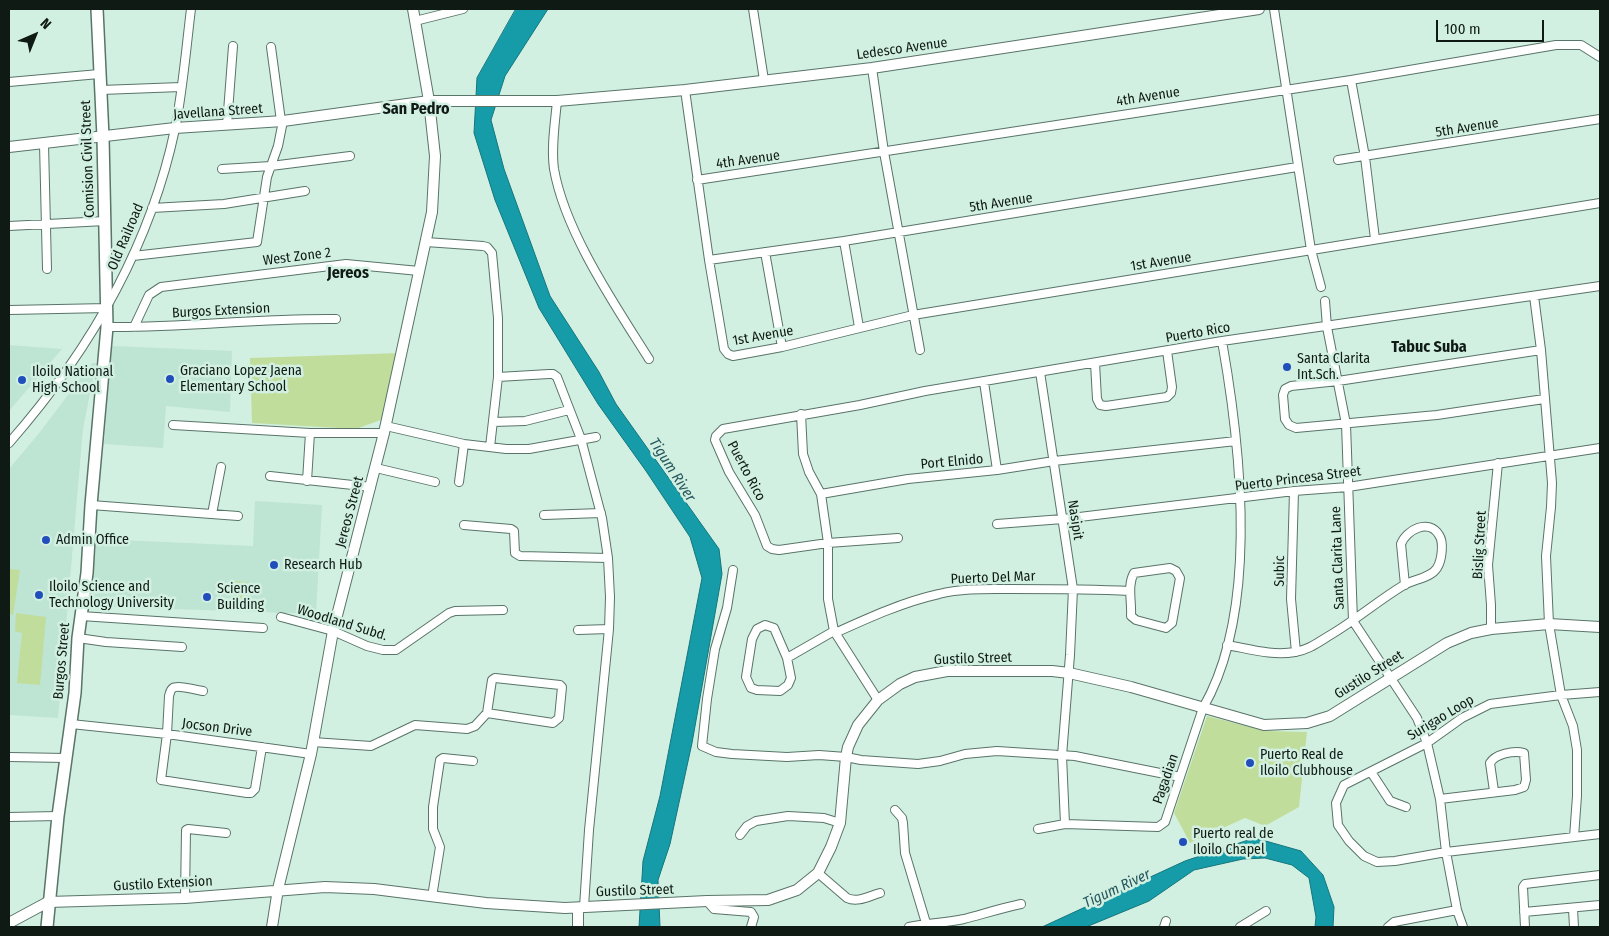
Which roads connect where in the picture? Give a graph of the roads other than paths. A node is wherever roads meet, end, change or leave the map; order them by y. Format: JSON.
{"nodes":[{"id":1,"x":97,"y":9,"type":"edge"},
{"id":2,"x":191,"y":9,"type":"edge"},
{"id":3,"x":413,"y":9,"type":"edge"},
{"id":4,"x":463,"y":9,"type":"edge"},
{"id":5,"x":753,"y":9,"type":"edge"},
{"id":6,"x":1259,"y":9,"type":"edge"},
{"id":7,"x":1274,"y":9,"type":"edge"},
{"id":8,"x":415,"y":21,"type":"junction"},
{"id":9,"x":233,"y":46,"type":"dead end"},
{"id":10,"x":271,"y":47,"type":"dead end"},
{"id":11,"x":1600,"y":57,"type":"edge"},
{"id":12,"x":872,"y":68,"type":"junction"},
{"id":13,"x":99,"y":74,"type":"junction"},
{"id":14,"x":764,"y":80,"type":"junction"},
{"id":15,"x":1351,"y":80,"type":"junction"},
{"id":16,"x":9,"y":82,"type":"edge"},
{"id":17,"x":181,"y":87,"type":"junction"},
{"id":18,"x":1286,"y":88,"type":"junction"},
{"id":19,"x":101,"y":90,"type":"junction"},
{"id":20,"x":685,"y":90,"type":"junction"},
{"id":21,"x":453,"y":100,"type":"joint"},
{"id":22,"x":429,"y":101,"type":"junction"},
{"id":23,"x":552,"y":101,"type":"junction"},
{"id":24,"x":1600,"y":119,"type":"edge"},
{"id":25,"x":282,"y":121,"type":"junction"},
{"id":26,"x":227,"y":125,"type":"junction"},
{"id":27,"x":175,"y":128,"type":"junction"},
{"id":28,"x":103,"y":137,"type":"junction"},
{"id":29,"x":44,"y":144,"type":"junction"},
{"id":30,"x":9,"y":147,"type":"edge"},
{"id":31,"x":884,"y":152,"type":"junction"},
{"id":32,"x":350,"y":156,"type":"dead end"},
{"id":33,"x":1365,"y":158,"type":"junction"},
{"id":34,"x":1338,"y":160,"type":"dead end"},
{"id":35,"x":271,"y":166,"type":"junction"},
{"id":36,"x":1297,"y":167,"type":"junction"},
{"id":37,"x":222,"y":169,"type":"dead end"},
{"id":38,"x":697,"y":180,"type":"junction"},
{"id":39,"x":305,"y":191,"type":"dead end"},
{"id":40,"x":264,"y":198,"type":"junction"},
{"id":41,"x":1600,"y":203,"type":"edge"},
{"id":42,"x":152,"y":208,"type":"junction"},
{"id":43,"x":105,"y":221,"type":"junction"},
{"id":44,"x":46,"y":224,"type":"junction"},
{"id":45,"x":9,"y":226,"type":"edge"},
{"id":46,"x":898,"y":232,"type":"junction"},
{"id":47,"x":1375,"y":239,"type":"junction"},
{"id":48,"x":426,"y":242,"type":"junction"},
{"id":49,"x":844,"y":242,"type":"junction"},
{"id":50,"x":1311,"y":250,"type":"junction"},
{"id":51,"x":765,"y":252,"type":"junction"},
{"id":52,"x":132,"y":256,"type":"junction"},
{"id":53,"x":709,"y":260,"type":"junction"},
{"id":54,"x":47,"y":269,"type":"dead end"},
{"id":55,"x":419,"y":271,"type":"junction"},
{"id":56,"x":1600,"y":286,"type":"edge"},
{"id":57,"x":1321,"y":287,"type":"dead end"},
{"id":58,"x":1534,"y":296,"type":"junction"},
{"id":59,"x":1324,"y":301,"type":"dead end"},
{"id":60,"x":107,"y":308,"type":"junction"},
{"id":61,"x":9,"y":310,"type":"edge"},
{"id":62,"x":912,"y":315,"type":"junction"},
{"id":63,"x":336,"y":319,"type":"dead end"},
{"id":64,"x":107,"y":327,"type":"junction"},
{"id":65,"x":134,"y":327,"type":"junction"},
{"id":66,"x":859,"y":327,"type":"junction"},
{"id":67,"x":1327,"y":327,"type":"junction"},
{"id":68,"x":1222,"y":341,"type":"junction"},
{"id":69,"x":782,"y":347,"type":"junction"},
{"id":70,"x":920,"y":350,"type":"dead end"},
{"id":71,"x":1541,"y":350,"type":"junction"},
{"id":72,"x":1167,"y":351,"type":"junction"},
{"id":73,"x":649,"y":359,"type":"dead end"},
{"id":74,"x":1095,"y":363,"type":"junction"},
{"id":75,"x":1040,"y":372,"type":"junction"},
{"id":76,"x":498,"y":377,"type":"junction"},
{"id":77,"x":1338,"y":381,"type":"junction"},
{"id":78,"x":984,"y":382,"type":"junction"},
{"id":79,"x":1544,"y":399,"type":"junction"},
{"id":80,"x":570,"y":410,"type":"junction"},
{"id":81,"x":801,"y":414,"type":"junction"},
{"id":82,"x":493,"y":422,"type":"junction"},
{"id":83,"x":1346,"y":424,"type":"junction"},
{"id":84,"x":173,"y":425,"type":"dead end"},
{"id":85,"x":385,"y":430,"type":"junction"},
{"id":86,"x":310,"y":433,"type":"junction"},
{"id":87,"x":596,"y":437,"type":"dead end"},
{"id":88,"x":581,"y":439,"type":"junction"},
{"id":89,"x":1236,"y":441,"type":"junction"},
{"id":90,"x":9,"y":443,"type":"edge"},
{"id":91,"x":464,"y":444,"type":"junction"},
{"id":92,"x":490,"y":447,"type":"junction"},
{"id":93,"x":1600,"y":448,"type":"edge"},
{"id":94,"x":1549,"y":456,"type":"junction"},
{"id":95,"x":1054,"y":461,"type":"junction"},
{"id":96,"x":1498,"y":463,"type":"junction"},
{"id":97,"x":221,"y":467,"type":"dead end"},
{"id":98,"x":376,"y":468,"type":"junction"},
{"id":99,"x":998,"y":470,"type":"junction"},
{"id":100,"x":270,"y":476,"type":"dead end"},
{"id":101,"x":307,"y":480,"type":"junction"},
{"id":102,"x":435,"y":482,"type":"dead end"},
{"id":103,"x":459,"y":482,"type":"dead end"},
{"id":104,"x":371,"y":487,"type":"junction"},
{"id":105,"x":1348,"y":487,"type":"junction"},
{"id":106,"x":1294,"y":491,"type":"junction"},
{"id":107,"x":821,"y":494,"type":"junction"},
{"id":108,"x":1240,"y":498,"type":"junction"},
{"id":109,"x":91,"y":505,"type":"junction"},
{"id":110,"x":601,"y":513,"type":"junction"},
{"id":111,"x":212,"y":514,"type":"junction"},
{"id":112,"x":544,"y":515,"type":"dead end"},
{"id":113,"x":238,"y":516,"type":"dead end"},
{"id":114,"x":1063,"y":519,"type":"junction"},
{"id":115,"x":997,"y":524,"type":"dead end"},
{"id":116,"x":464,"y":525,"type":"dead end"},
{"id":117,"x":898,"y":538,"type":"dead end"},
{"id":118,"x":828,"y":543,"type":"junction"},
{"id":119,"x":608,"y":558,"type":"junction"},
{"id":120,"x":733,"y":570,"type":"dead end"},
{"id":121,"x":1404,"y":585,"type":"junction"},
{"id":122,"x":1073,"y":589,"type":"junction"},
{"id":123,"x":1130,"y":591,"type":"junction"},
{"id":124,"x":503,"y":610,"type":"dead end"},
{"id":125,"x":81,"y":616,"type":"junction"},
{"id":126,"x":281,"y":618,"type":"dead end"},
{"id":127,"x":1353,"y":622,"type":"junction"},
{"id":128,"x":1549,"y":624,"type":"junction"},
{"id":129,"x":1600,"y":627,"type":"edge"},
{"id":130,"x":263,"y":628,"type":"dead end"},
{"id":131,"x":609,"y":629,"type":"junction"},
{"id":132,"x":1491,"y":629,"type":"junction"},
{"id":133,"x":578,"y":630,"type":"dead end"},
{"id":134,"x":332,"y":631,"type":"junction"},
{"id":135,"x":834,"y":632,"type":"junction"},
{"id":136,"x":78,"y":638,"type":"junction"},
{"id":137,"x":1227,"y":645,"type":"junction"},
{"id":138,"x":182,"y":647,"type":"dead end"},
{"id":139,"x":1296,"y":652,"type":"junction"},
{"id":140,"x":786,"y":658,"type":"junction"},
{"id":141,"x":1069,"y":673,"type":"junction"},
{"id":142,"x":1390,"y":679,"type":"junction"},
{"id":143,"x":202,"y":691,"type":"dead end"},
{"id":144,"x":1600,"y":692,"type":"edge"},
{"id":145,"x":1561,"y":695,"type":"junction"},
{"id":146,"x":878,"y":700,"type":"junction"},
{"id":147,"x":1203,"y":708,"type":"junction"},
{"id":148,"x":488,"y":713,"type":"junction"},
{"id":149,"x":70,"y":724,"type":"junction"},
{"id":150,"x":167,"y":734,"type":"junction"},
{"id":151,"x":312,"y":742,"type":"junction"},
{"id":152,"x":1427,"y":743,"type":"junction"},
{"id":153,"x":262,"y":747,"type":"junction"},
{"id":154,"x":311,"y":754,"type":"junction"},
{"id":155,"x":1062,"y":756,"type":"junction"},
{"id":156,"x":846,"y":757,"type":"junction"},
{"id":157,"x":9,"y":758,"type":"edge"},
{"id":158,"x":66,"y":758,"type":"junction"},
{"id":159,"x":473,"y":761,"type":"dead end"},
{"id":160,"x":1371,"y":772,"type":"junction"},
{"id":161,"x":1180,"y":777,"type":"junction"},
{"id":162,"x":1494,"y":792,"type":"junction"},
{"id":163,"x":1440,"y":799,"type":"junction"},
{"id":164,"x":1406,"y":807,"type":"dead end"},
{"id":165,"x":894,"y":810,"type":"dead end"},
{"id":166,"x":58,"y":816,"type":"junction"},
{"id":167,"x":9,"y":817,"type":"edge"},
{"id":168,"x":840,"y":823,"type":"junction"},
{"id":169,"x":1065,"y":824,"type":"junction"},
{"id":170,"x":1038,"y":829,"type":"dead end"},
{"id":171,"x":226,"y":833,"type":"dead end"},
{"id":172,"x":1600,"y":834,"type":"edge"},
{"id":173,"x":740,"y":835,"type":"dead end"},
{"id":174,"x":1574,"y":837,"type":"junction"},
{"id":175,"x":1446,"y":852,"type":"junction"},
{"id":176,"x":818,"y":873,"type":"junction"},
{"id":177,"x":1600,"y":875,"type":"edge"},
{"id":178,"x":278,"y":889,"type":"junction"},
{"id":179,"x":880,"y":893,"type":"dead end"},
{"id":180,"x":432,"y":897,"type":"junction"},
{"id":181,"x":185,"y":898,"type":"junction"},
{"id":182,"x":707,"y":900,"type":"junction"},
{"id":183,"x":48,"y":902,"type":"junction"},
{"id":184,"x":1021,"y":904,"type":"dead end"},
{"id":185,"x":1600,"y":905,"type":"edge"},
{"id":186,"x":581,"y":907,"type":"junction"},
{"id":187,"x":1573,"y":909,"type":"junction"},
{"id":188,"x":1457,"y":910,"type":"junction"},
{"id":189,"x":1266,"y":911,"type":"dead end"},
{"id":190,"x":1524,"y":912,"type":"junction"},
{"id":191,"x":9,"y":923,"type":"edge"},
{"id":192,"x":926,"y":923,"type":"junction"},
{"id":193,"x":47,"y":927,"type":"edge"},
{"id":194,"x":272,"y":927,"type":"edge"},
{"id":195,"x":578,"y":927,"type":"edge"},
{"id":196,"x":751,"y":927,"type":"edge"},
{"id":197,"x":909,"y":927,"type":"edge"},
{"id":198,"x":1240,"y":927,"type":"edge"},
{"id":199,"x":1388,"y":927,"type":"edge"},
{"id":200,"x":1463,"y":927,"type":"edge"},
{"id":201,"x":1525,"y":927,"type":"edge"},
{"id":202,"x":1574,"y":927,"type":"edge"}],
"edges":[{"from":1,"to":13,"type":"main road","name":"Comision Civil Street"},
{"from":2,"to":17,"type":"street","name":"Old Railroad"},
{"from":3,"to":8,"type":"street","name":"Jereos Street"},
{"from":4,"to":8,"type":"street"},
{"from":5,"to":14,"type":"street"},
{"from":6,"to":12,"type":"street","name":"Ledesco Avenue"},
{"from":7,"to":18,"type":"street"},
{"from":8,"to":22,"type":"street","name":"Jereos Street"},
{"from":9,"to":26,"type":"street"},
{"from":10,"to":25,"type":"street"},
{"from":11,"to":15,"type":"street","name":"4th Avenue"},
{"from":12,"to":14,"type":"street","name":"Ledesco Avenue"},
{"from":12,"to":31,"type":"street"},
{"from":13,"to":16,"type":"street"},
{"from":13,"to":19,"type":"main road","name":"Comision Civil Street"},
{"from":14,"to":20,"type":"street","name":"Ledesco Avenue"},
{"from":15,"to":18,"type":"street","name":"4th Avenue"},
{"from":15,"to":33,"type":"street"},
{"from":17,"to":19,"type":"street"},
{"from":17,"to":27,"type":"street","name":"Old Railroad"},
{"from":18,"to":31,"type":"street","name":"4th Avenue"},
{"from":18,"to":36,"type":"street"},
{"from":19,"to":28,"type":"main road","name":"Comision Civil Street"},
{"from":20,"to":23,"type":"street","name":"Ledesco Avenue"},
{"from":20,"to":38,"type":"street"},
{"from":21,"to":22,"type":"street","name":"Javellana Street"},
{"from":21,"to":23,"type":"street","name":"Ledesco Avenue"},
{"from":22,"to":25,"type":"street","name":"Javellana Street"},
{"from":22,"to":48,"type":"street","name":"Jereos Street"},
{"from":23,"to":73,"type":"street"},
{"from":24,"to":33,"type":"street","name":"5th Avenue"},
{"from":25,"to":26,"type":"street","name":"Javellana Street"},
{"from":25,"to":35,"type":"street"},
{"from":26,"to":27,"type":"street","name":"Javellana Street"},
{"from":27,"to":28,"type":"street","name":"Javellana Street"},
{"from":27,"to":42,"type":"street","name":"Old Railroad"},
{"from":28,"to":29,"type":"street","name":"Javellana Street"},
{"from":28,"to":43,"type":"main road","name":"Comision Civil Street"},
{"from":29,"to":30,"type":"street","name":"Javellana Street"},
{"from":29,"to":44,"type":"street"},
{"from":31,"to":38,"type":"street","name":"4th Avenue"},
{"from":31,"to":46,"type":"street"},
{"from":32,"to":35,"type":"street"},
{"from":33,"to":34,"type":"street","name":"5th Avenue"},
{"from":33,"to":47,"type":"street"},
{"from":35,"to":37,"type":"street"},
{"from":35,"to":40,"type":"street"},
{"from":36,"to":46,"type":"street","name":"5th Avenue"},
{"from":36,"to":50,"type":"street"},
{"from":38,"to":53,"type":"street"},
{"from":39,"to":40,"type":"street"},
{"from":40,"to":42,"type":"street"},
{"from":40,"to":52,"type":"street"},
{"from":41,"to":47,"type":"street","name":"1st Avenue"},
{"from":42,"to":52,"type":"street","name":"Old Railroad"},
{"from":43,"to":44,"type":"street"},
{"from":43,"to":60,"type":"main road","name":"Comision Civil Street"},
{"from":44,"to":45,"type":"street"},
{"from":44,"to":54,"type":"street"},
{"from":46,"to":49,"type":"street","name":"5th Avenue"},
{"from":46,"to":62,"type":"street"},
{"from":47,"to":50,"type":"street","name":"1st Avenue"},
{"from":48,"to":55,"type":"street","name":"Jereos Street"},
{"from":48,"to":76,"type":"street"},
{"from":49,"to":51,"type":"street","name":"5th Avenue"},
{"from":49,"to":66,"type":"street"},
{"from":50,"to":57,"type":"street"},
{"from":50,"to":62,"type":"street","name":"1st Avenue"},
{"from":51,"to":53,"type":"street","name":"5th Avenue"},
{"from":51,"to":69,"type":"street"},
{"from":52,"to":60,"type":"street","name":"Old Railroad"},
{"from":53,"to":69,"type":"street","name":"1st Avenue"},
{"from":55,"to":65,"type":"street","name":"West Zone 2"},
{"from":55,"to":85,"type":"street","name":"Jereos Street"},
{"from":56,"to":58,"type":"street","name":"Puerto Rico"},
{"from":58,"to":67,"type":"street","name":"Puerto Rico"},
{"from":58,"to":71,"type":"street"},
{"from":59,"to":67,"type":"street","name":"Santa Clarita Lane"},
{"from":60,"to":61,"type":"street"},
{"from":60,"to":64,"type":"main road","name":"Burgos Street"},
{"from":60,"to":90,"type":"street","name":"Old Railroad"},
{"from":62,"to":66,"type":"street","name":"1st Avenue"},
{"from":62,"to":70,"type":"street"},
{"from":63,"to":65,"type":"street","name":"Burgos Extension"},
{"from":64,"to":65,"type":"street","name":"Burgos Extension"},
{"from":64,"to":109,"type":"main road","name":"Burgos Street"},
{"from":66,"to":69,"type":"street","name":"1st Avenue"},
{"from":67,"to":68,"type":"street","name":"Puerto Rico"},
{"from":67,"to":77,"type":"street","name":"Santa Clarita Lane"},
{"from":68,"to":72,"type":"street","name":"Puerto Rico"},
{"from":68,"to":89,"type":"street","name":"Pagadian"},
{"from":71,"to":77,"type":"street"},
{"from":71,"to":79,"type":"street"},
{"from":72,"to":74,"type":"street","name":"Puerto Rico"},
{"from":72,"to":74,"type":"street"},
{"from":74,"to":75,"type":"street","name":"Puerto Rico"},
{"from":75,"to":78,"type":"street","name":"Puerto Rico"},
{"from":75,"to":95,"type":"street","name":"Nasipit"},
{"from":76,"to":80,"type":"street"},
{"from":76,"to":82,"type":"street"},
{"from":77,"to":83,"type":"street","name":"Santa Clarita Lane"},
{"from":77,"to":83,"type":"street"},
{"from":78,"to":81,"type":"street","name":"Puerto Rico"},
{"from":78,"to":99,"type":"street","name":"Port Elnido"},
{"from":79,"to":83,"type":"street"},
{"from":79,"to":94,"type":"street"},
{"from":80,"to":82,"type":"street"},
{"from":80,"to":88,"type":"street"},
{"from":81,"to":107,"type":"street"},
{"from":81,"to":118,"type":"street","name":"Puerto Rico"},
{"from":82,"to":92,"type":"street"},
{"from":83,"to":105,"type":"street","name":"Santa Clarita Lane"},
{"from":84,"to":86,"type":"street"},
{"from":85,"to":86,"type":"street"},
{"from":85,"to":91,"type":"street"},
{"from":85,"to":98,"type":"street","name":"Jereos Street"},
{"from":86,"to":101,"type":"street"},
{"from":87,"to":88,"type":"street"},
{"from":88,"to":92,"type":"street"},
{"from":88,"to":110,"type":"street"},
{"from":89,"to":95,"type":"street"},
{"from":89,"to":108,"type":"street","name":"Pagadian"},
{"from":91,"to":92,"type":"street"},
{"from":91,"to":103,"type":"street"},
{"from":93,"to":94,"type":"street","name":"Puerto Princesa Street"},
{"from":94,"to":96,"type":"street","name":"Puerto Princesa Street"},
{"from":94,"to":128,"type":"street"},
{"from":95,"to":99,"type":"street"},
{"from":95,"to":114,"type":"street","name":"Nasipit"},
{"from":96,"to":105,"type":"street","name":"Puerto Princesa Street"},
{"from":96,"to":132,"type":"street","name":"Bislig Street"},
{"from":97,"to":111,"type":"street"},
{"from":98,"to":102,"type":"street"},
{"from":98,"to":104,"type":"street","name":"Jereos Street"},
{"from":99,"to":107,"type":"street","name":"Port Elnido"},
{"from":100,"to":101,"type":"street"},
{"from":101,"to":104,"type":"street"},
{"from":104,"to":134,"type":"street","name":"Jereos Street"},
{"from":105,"to":106,"type":"street","name":"Puerto Princesa Street"},
{"from":105,"to":127,"type":"street","name":"Santa Clarita Lane"},
{"from":106,"to":108,"type":"street","name":"Puerto Princesa Street"},
{"from":106,"to":139,"type":"street","name":"Subic"},
{"from":107,"to":118,"type":"street"},
{"from":108,"to":114,"type":"street","name":"Puerto Princesa Street"},
{"from":108,"to":137,"type":"street","name":"Pagadian"},
{"from":109,"to":111,"type":"street"},
{"from":109,"to":125,"type":"main road","name":"Burgos Street"},
{"from":110,"to":112,"type":"street"},
{"from":110,"to":119,"type":"street"},
{"from":111,"to":113,"type":"street"},
{"from":114,"to":115,"type":"street","name":"Puerto Princesa Street"},
{"from":114,"to":122,"type":"street","name":"Nasipit"},
{"from":116,"to":119,"type":"street"},
{"from":117,"to":118,"type":"street"},
{"from":118,"to":135,"type":"street"},
{"from":119,"to":131,"type":"street"},
{"from":120,"to":156,"type":"street"},
{"from":121,"to":121,"type":"street"},
{"from":121,"to":127,"type":"street"},
{"from":122,"to":123,"type":"street","name":"Puerto Del Mar"},
{"from":122,"to":135,"type":"street","name":"Puerto Del Mar"},
{"from":122,"to":141,"type":"street","name":"Nasipit"},
{"from":123,"to":123,"type":"street"},
{"from":124,"to":134,"type":"street","name":"Woodland Subd."},
{"from":125,"to":130,"type":"street"},
{"from":125,"to":136,"type":"main road","name":"Burgos Street"},
{"from":126,"to":134,"type":"street","name":"Woodland Subd."},
{"from":127,"to":139,"type":"street"},
{"from":127,"to":142,"type":"street","name":"Santa Clarita Lane"},
{"from":128,"to":129,"type":"street","name":"Gustilo Street"},
{"from":128,"to":132,"type":"street","name":"Gustilo Street"},
{"from":128,"to":145,"type":"street"},
{"from":131,"to":133,"type":"street"},
{"from":131,"to":186,"type":"street"},
{"from":132,"to":142,"type":"street","name":"Gustilo Street"},
{"from":134,"to":151,"type":"street","name":"Jereos Street"},
{"from":135,"to":140,"type":"street","name":"Puerto Del Mar"},
{"from":135,"to":146,"type":"street"},
{"from":136,"to":138,"type":"street"},
{"from":136,"to":149,"type":"main road","name":"Burgos Street"},
{"from":137,"to":139,"type":"street"},
{"from":137,"to":147,"type":"street","name":"Pagadian"},
{"from":140,"to":140,"type":"street"},
{"from":141,"to":146,"type":"street","name":"Gustilo Street"},
{"from":141,"to":147,"type":"street","name":"Gustilo Street"},
{"from":141,"to":155,"type":"street"},
{"from":142,"to":147,"type":"street","name":"Gustilo Street"},
{"from":142,"to":152,"type":"street","name":"Santa Clarita Lane"},
{"from":143,"to":150,"type":"street","name":"Jocson Drive"},
{"from":144,"to":145,"type":"street","name":"Surigao Loop"},
{"from":145,"to":152,"type":"street","name":"Surigao Loop"},
{"from":145,"to":174,"type":"street"},
{"from":146,"to":156,"type":"street","name":"Gustilo Street"},
{"from":147,"to":161,"type":"street","name":"Pagadian"},
{"from":148,"to":148,"type":"street"},
{"from":148,"to":151,"type":"street"},
{"from":149,"to":150,"type":"street"},
{"from":149,"to":158,"type":"main road","name":"Burgos Street"},
{"from":150,"to":153,"type":"street","name":"Jocson Drive"},
{"from":150,"to":153,"type":"street"},
{"from":151,"to":154,"type":"street","name":"Jereos Street"},
{"from":152,"to":160,"type":"street","name":"Surigao Loop"},
{"from":152,"to":163,"type":"street","name":"Santa Clarita Lane"},
{"from":153,"to":154,"type":"street","name":"Jocson Drive"},
{"from":154,"to":178,"type":"street","name":"Jereos Street"},
{"from":155,"to":156,"type":"street"},
{"from":155,"to":161,"type":"street"},
{"from":155,"to":169,"type":"street"},
{"from":156,"to":168,"type":"street","name":"Gustilo Street"},
{"from":157,"to":158,"type":"street"},
{"from":158,"to":166,"type":"main road","name":"Burgos Street"},
{"from":159,"to":180,"type":"street"},
{"from":160,"to":164,"type":"street"},
{"from":160,"to":175,"type":"street","name":"Surigao Loop"},
{"from":161,"to":169,"type":"street","name":"Pagadian"},
{"from":162,"to":162,"type":"street"},
{"from":162,"to":163,"type":"street"},
{"from":163,"to":175,"type":"street","name":"Santa Clarita Lane"},
{"from":165,"to":192,"type":"street"},
{"from":166,"to":167,"type":"street"},
{"from":166,"to":183,"type":"main road","name":"Burgos Street"},
{"from":168,"to":173,"type":"street"},
{"from":168,"to":176,"type":"street","name":"Gustilo Street"},
{"from":169,"to":170,"type":"street","name":"Pagadian"},
{"from":171,"to":181,"type":"street"},
{"from":172,"to":174,"type":"street"},
{"from":174,"to":175,"type":"street"},
{"from":175,"to":188,"type":"street","name":"Santa Clarita Lane"},
{"from":176,"to":179,"type":"street"},
{"from":176,"to":182,"type":"street","name":"Gustilo Street"},
{"from":177,"to":190,"type":"street"},
{"from":178,"to":180,"type":"street","name":"Gustilo Street"},
{"from":178,"to":181,"type":"street","name":"Gustilo Extension"},
{"from":178,"to":194,"type":"street","name":"Jereos Street"},
{"from":180,"to":186,"type":"street","name":"Gustilo Street"},
{"from":181,"to":183,"type":"street","name":"Gustilo Extension"},
{"from":182,"to":186,"type":"street","name":"Gustilo Street"},
{"from":182,"to":196,"type":"street"},
{"from":183,"to":191,"type":"street"},
{"from":183,"to":193,"type":"main road","name":"Burgos Street"},
{"from":184,"to":192,"type":"street"},
{"from":185,"to":187,"type":"street"},
{"from":186,"to":195,"type":"street"},
{"from":187,"to":190,"type":"street"},
{"from":187,"to":202,"type":"street"},
{"from":188,"to":199,"type":"street"},
{"from":188,"to":200,"type":"street","name":"Santa Clarita Lane"},
{"from":189,"to":198,"type":"street"},
{"from":190,"to":201,"type":"street"},
{"from":192,"to":197,"type":"street"}]}
